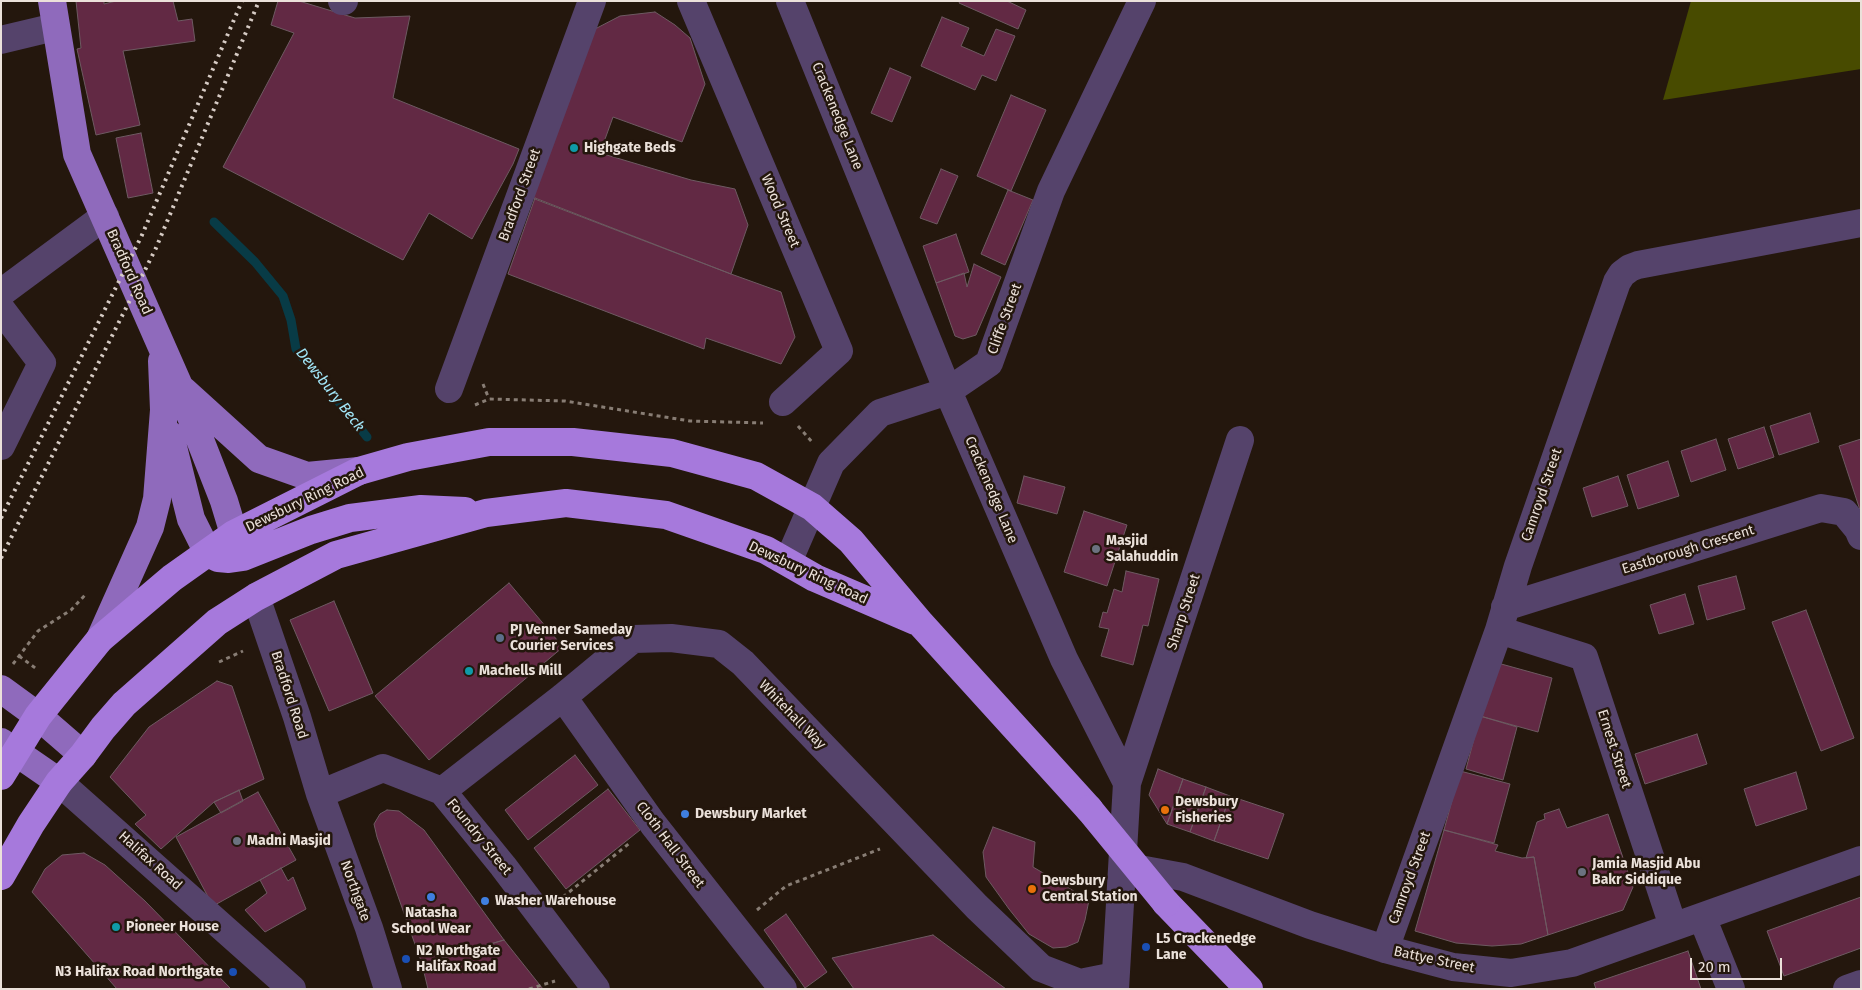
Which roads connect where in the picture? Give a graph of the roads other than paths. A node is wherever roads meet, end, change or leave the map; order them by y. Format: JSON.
{"nodes":[{"id":1,"x":592,"y":1,"type":"edge"},
{"id":2,"x":691,"y":1,"type":"edge"},
{"id":3,"x":790,"y":1,"type":"edge"},
{"id":4,"x":1142,"y":1,"type":"edge"},
{"id":5,"x":53,"y":14,"type":"edge"},
{"id":6,"x":1,"y":40,"type":"edge"},
{"id":7,"x":105,"y":216,"type":"junction"},
{"id":8,"x":1861,"y":222,"type":"edge"},
{"id":9,"x":1,"y":293,"type":"edge"},
{"id":10,"x":1,"y":309,"type":"edge"},
{"id":11,"x":162,"y":347,"type":"junction"},
{"id":12,"x":179,"y":386,"type":"junction"},
{"id":13,"x":448,"y":389,"type":"dead end"},
{"id":14,"x":948,"y":391,"type":"junction"},
{"id":15,"x":783,"y":402,"type":"dead end"},
{"id":16,"x":164,"y":410,"type":"junction"},
{"id":17,"x":1240,"y":440,"type":"dead end"},
{"id":18,"x":1,"y":446,"type":"edge"},
{"id":19,"x":359,"y":471,"type":"junction"},
{"id":20,"x":812,"y":507,"type":"junction"},
{"id":21,"x":486,"y":513,"type":"junction"},
{"id":22,"x":1861,"y":536,"type":"edge"},
{"id":23,"x":239,"y":546,"type":"junction"},
{"id":24,"x":208,"y":552,"type":"junction"},
{"id":25,"x":788,"y":562,"type":"junction"},
{"id":26,"x":256,"y":597,"type":"junction"},
{"id":27,"x":1502,"y":619,"type":"junction"},
{"id":28,"x":921,"y":624,"type":"junction"},
{"id":29,"x":100,"y":639,"type":"junction"},
{"id":30,"x":4,"y":680,"type":"edge"},
{"id":31,"x":563,"y":697,"type":"junction"},
{"id":32,"x":38,"y":716,"type":"junction"},
{"id":33,"x":8,"y":747,"type":"edge"},
{"id":34,"x":83,"y":755,"type":"junction"},
{"id":35,"x":1,"y":776,"type":"edge"},
{"id":36,"x":60,"y":782,"type":"junction"},
{"id":37,"x":1127,"y":783,"type":"junction"},
{"id":38,"x":442,"y":791,"type":"junction"},
{"id":39,"x":320,"y":794,"type":"junction"},
{"id":40,"x":1861,"y":860,"type":"edge"},
{"id":41,"x":1123,"y":866,"type":"junction"},
{"id":42,"x":1,"y":876,"type":"edge"},
{"id":43,"x":1702,"y":917,"type":"junction"},
{"id":44,"x":1673,"y":926,"type":"junction"},
{"id":45,"x":1384,"y":949,"type":"junction"},
{"id":46,"x":1115,"y":982,"type":"edge"},
{"id":47,"x":1861,"y":984,"type":"edge"},
{"id":48,"x":292,"y":989,"type":"edge"},
{"id":49,"x":388,"y":989,"type":"edge"},
{"id":50,"x":596,"y":989,"type":"edge"},
{"id":51,"x":783,"y":989,"type":"edge"},
{"id":52,"x":1249,"y":989,"type":"edge"},
{"id":53,"x":1731,"y":989,"type":"edge"},
{"id":54,"x":1847,"y":989,"type":"edge"}],
"edges":[{"from":1,"to":13,"type":"street","name":"Bradford Street"},
{"from":2,"to":15,"type":"street","name":"Wood Street"},
{"from":3,"to":14,"type":"street","name":"Crackenedge Lane"},
{"from":4,"to":14,"type":"street","name":"Cliffe Street"},
{"from":5,"to":6,"type":"street"},
{"from":5,"to":7,"type":"main road","name":"Bradford Road"},
{"from":7,"to":9,"type":"street"},
{"from":7,"to":11,"type":"main road","name":"Bradford Road"},
{"from":8,"to":27,"type":"street","name":"Camroyd Street"},
{"from":10,"to":18,"type":"street"},
{"from":11,"to":12,"type":"main road","name":"Bradford Road"},
{"from":11,"to":16,"type":"main road"},
{"from":12,"to":19,"type":"main road"},
{"from":12,"to":23,"type":"main road","name":"Bradford Road"},
{"from":14,"to":20,"type":"street","name":"Cliffe Street"},
{"from":14,"to":37,"type":"street","name":"Crackenedge Lane"},
{"from":16,"to":24,"type":"main road"},
{"from":16,"to":29,"type":"main road"},
{"from":17,"to":37,"type":"street","name":"Sharp Street"},
{"from":19,"to":20,"type":"highway","name":"Dewsbury Ring Road"},
{"from":19,"to":23,"type":"highway","name":"Dewsbury Ring Road"},
{"from":20,"to":25,"type":"street","name":"Cliffe Street"},
{"from":20,"to":28,"type":"highway","name":"Dewsbury Ring Road"},
{"from":21,"to":23,"type":"highway"},
{"from":21,"to":25,"type":"highway","name":"Dewsbury Ring Road"},
{"from":21,"to":26,"type":"highway","name":"Dewsbury Ring Road"},
{"from":22,"to":27,"type":"street","name":"Eastborough Crescent"},
{"from":23,"to":24,"type":"highway","name":"Dewsbury Ring Road"},
{"from":23,"to":26,"type":"highway"},
{"from":24,"to":29,"type":"highway","name":"Dewsbury Ring Road"},
{"from":25,"to":28,"type":"highway","name":"Dewsbury Ring Road"},
{"from":26,"to":34,"type":"highway","name":"Dewsbury Ring Road"},
{"from":26,"to":39,"type":"street","name":"Bradford Road"},
{"from":27,"to":44,"type":"street","name":"Ernest Street"},
{"from":27,"to":45,"type":"street","name":"Camroyd Street"},
{"from":28,"to":52,"type":"highway","name":"Dewsbury Ring Road","bridge":true},
{"from":29,"to":32,"type":"highway","name":"Dewsbury Ring Road"},
{"from":30,"to":32,"type":"main road"},
{"from":31,"to":38,"type":"street","name":"Whitehall Way"},
{"from":31,"to":46,"type":"street","name":"Whitehall Way"},
{"from":31,"to":51,"type":"street","name":"Cloth Hall Street"},
{"from":32,"to":33,"type":"highway","name":"Dewsbury Ring Road"},
{"from":32,"to":34,"type":"main road"},
{"from":33,"to":35,"type":"highway","name":"Dewsbury Ring Road"},
{"from":33,"to":36,"type":"main road","name":"Halifax Road"},
{"from":34,"to":36,"type":"highway","name":"Dewsbury Ring Road"},
{"from":36,"to":42,"type":"highway","name":"Dewsbury Ring Road"},
{"from":36,"to":48,"type":"street","name":"Halifax Road"},
{"from":37,"to":41,"type":"street","name":"Crackenedge Lane"},
{"from":38,"to":39,"type":"street","name":"Foundry Street"},
{"from":38,"to":50,"type":"street","name":"Foundry Street"},
{"from":39,"to":49,"type":"street","name":"Northgate"},
{"from":40,"to":43,"type":"street","name":"Battye Street"},
{"from":41,"to":45,"type":"street","name":"Battye Street"},
{"from":41,"to":46,"type":"street","name":"Crackenedge Lane"},
{"from":43,"to":44,"type":"street","name":"Battye Street"},
{"from":43,"to":53,"type":"street"},
{"from":44,"to":45,"type":"street","name":"Battye Street"},
{"from":47,"to":54,"type":"street"}]}
